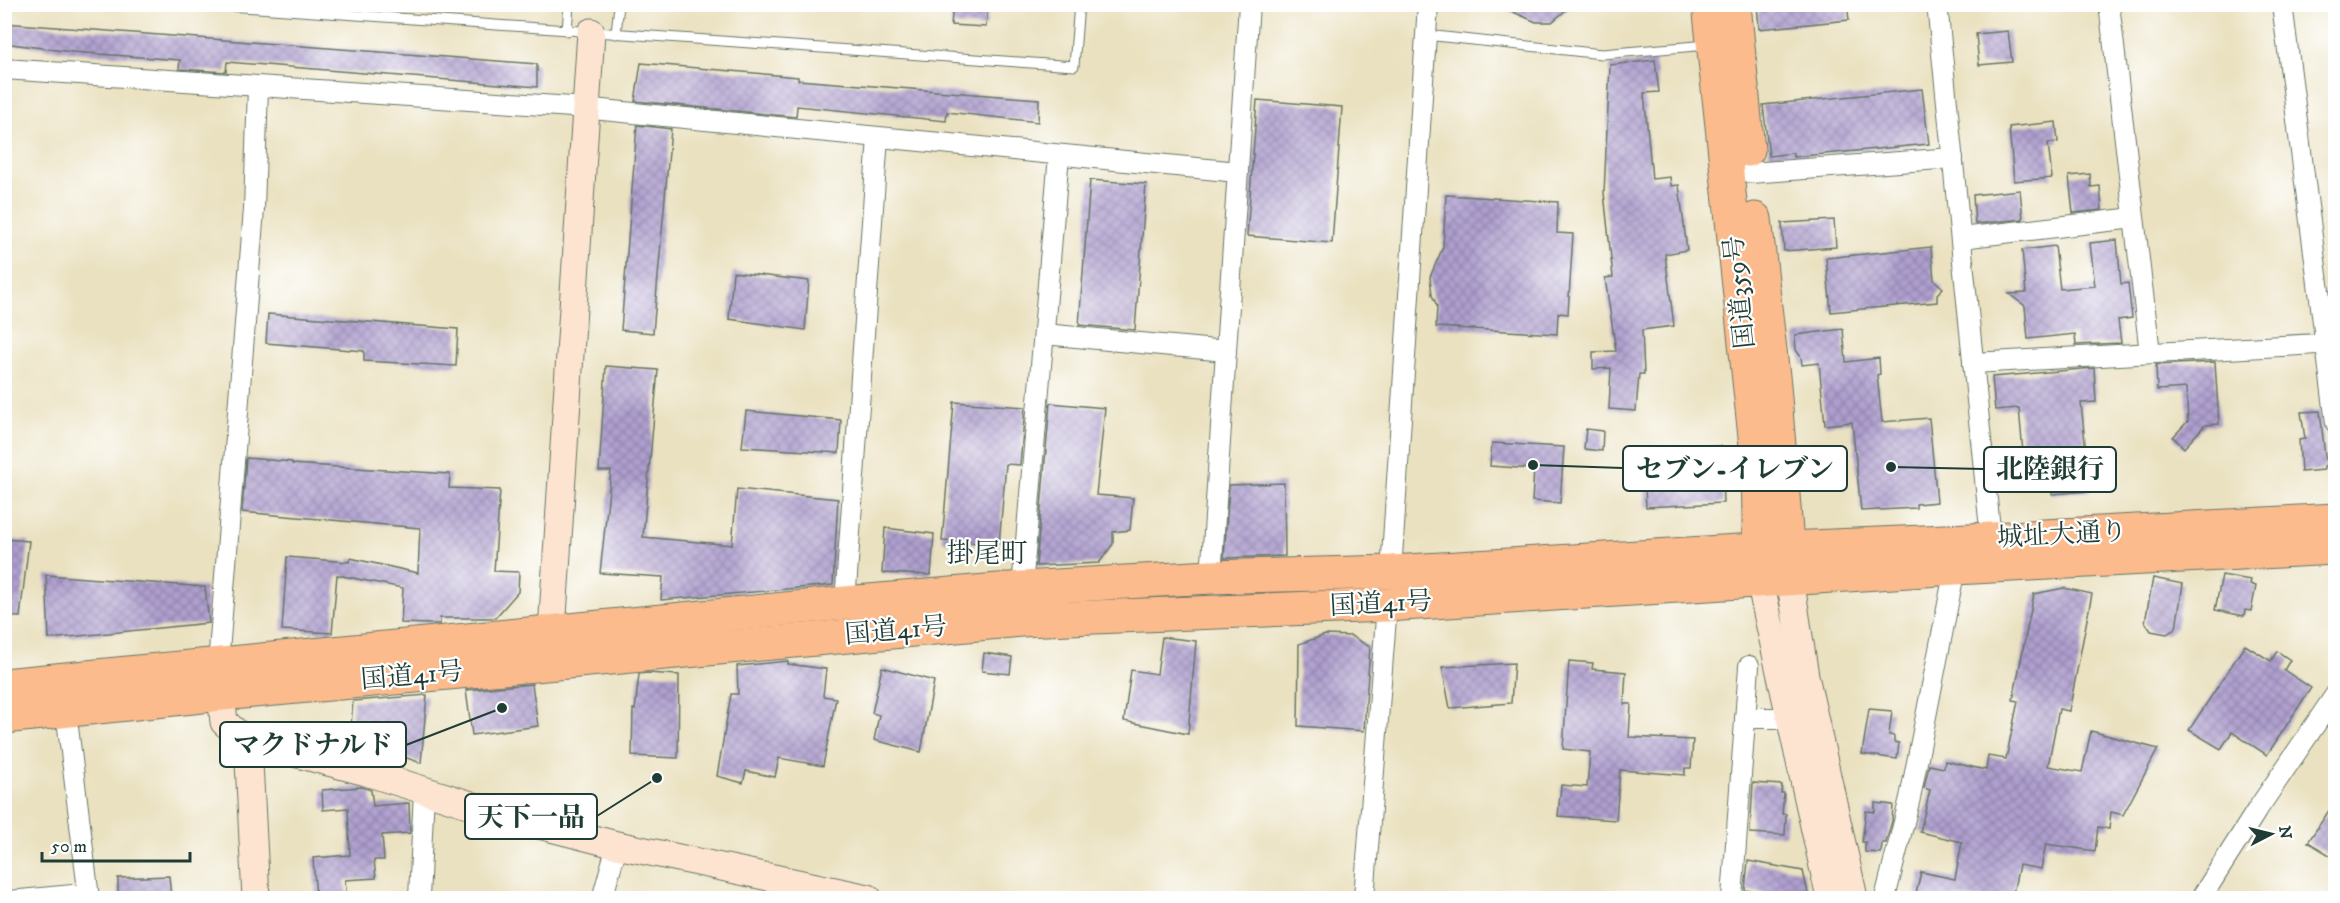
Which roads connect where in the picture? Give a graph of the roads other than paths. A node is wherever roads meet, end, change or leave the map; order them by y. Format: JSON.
{"nodes":[{"id":1,"x":201,"y":4,"type":"edge"},
{"id":2,"x":569,"y":4,"type":"edge"},
{"id":3,"x":619,"y":4,"type":"edge"},
{"id":4,"x":1079,"y":4,"type":"edge"},
{"id":5,"x":1249,"y":4,"type":"edge"},
{"id":6,"x":1428,"y":4,"type":"edge"},
{"id":7,"x":1709,"y":4,"type":"edge"},
{"id":8,"x":1734,"y":4,"type":"edge"},
{"id":9,"x":1937,"y":4,"type":"edge"},
{"id":10,"x":2109,"y":4,"type":"edge"},
{"id":11,"x":2282,"y":4,"type":"edge"},
{"id":12,"x":591,"y":32,"type":"junction"},
{"id":13,"x":1426,"y":34,"type":"junction"},
{"id":14,"x":1714,"y":45,"type":"junction"},
{"id":15,"x":4,"y":69,"type":"edge"},
{"id":16,"x":258,"y":87,"type":"junction"},
{"id":17,"x":584,"y":109,"type":"junction"},
{"id":18,"x":878,"y":137,"type":"junction"},
{"id":19,"x":1059,"y":155,"type":"junction"},
{"id":20,"x":1953,"y":158,"type":"junction"},
{"id":21,"x":1238,"y":172,"type":"junction"},
{"id":22,"x":1750,"y":173,"type":"junction"},
{"id":23,"x":2134,"y":218,"type":"junction"},
{"id":24,"x":1961,"y":238,"type":"junction"},
{"id":25,"x":1044,"y":334,"type":"junction"},
{"id":26,"x":2331,"y":343,"type":"edge"},
{"id":27,"x":1226,"y":351,"type":"junction"},
{"id":28,"x":2150,"y":353,"type":"junction"},
{"id":29,"x":1973,"y":363,"type":"junction"},
{"id":30,"x":2336,"y":423,"type":"edge"},
{"id":31,"x":2336,"y":520,"type":"edge"},
{"id":32,"x":1991,"y":539,"type":"junction"},
{"id":33,"x":2336,"y":549,"type":"edge"},
{"id":34,"x":1774,"y":564,"type":"junction"},
{"id":35,"x":1955,"y":568,"type":"junction"},
{"id":36,"x":1391,"y":572,"type":"junction"},
{"id":37,"x":1211,"y":577,"type":"junction"},
{"id":38,"x":1022,"y":588,"type":"junction"},
{"id":39,"x":845,"y":603,"type":"junction"},
{"id":40,"x":1387,"y":605,"type":"junction"},
{"id":41,"x":552,"y":631,"type":"junction"},
{"id":42,"x":555,"y":663,"type":"junction"},
{"id":43,"x":1749,"y":666,"type":"dead end"},
{"id":44,"x":219,"y":679,"type":"junction"},
{"id":45,"x":4,"y":685,"type":"edge"},
{"id":46,"x":2336,"y":694,"type":"edge"},
{"id":47,"x":66,"y":711,"type":"junction"},
{"id":48,"x":4,"y":717,"type":"edge"},
{"id":49,"x":1745,"y":718,"type":"junction"},
{"id":50,"x":1790,"y":718,"type":"junction"},
{"id":51,"x":248,"y":743,"type":"junction"},
{"id":52,"x":424,"y":791,"type":"junction"},
{"id":53,"x":617,"y":845,"type":"junction"},
{"id":54,"x":88,"y":893,"type":"edge"},
{"id":55,"x":4,"y":896,"type":"edge"},
{"id":56,"x":256,"y":898,"type":"edge"},
{"id":57,"x":419,"y":898,"type":"edge"},
{"id":58,"x":605,"y":898,"type":"edge"},
{"id":59,"x":868,"y":898,"type":"edge"},
{"id":60,"x":1364,"y":898,"type":"edge"},
{"id":61,"x":1732,"y":898,"type":"edge"},
{"id":62,"x":1830,"y":898,"type":"edge"},
{"id":63,"x":1854,"y":898,"type":"edge"},
{"id":64,"x":1885,"y":898,"type":"edge"},
{"id":65,"x":2201,"y":898,"type":"edge"}],
"edges":[{"from":1,"to":12,"type":"lane"},
{"from":2,"to":12,"type":"lane"},
{"from":3,"to":12,"type":"lane"},
{"from":4,"to":12,"type":"lane"},
{"from":5,"to":21,"type":"street"},
{"from":6,"to":13,"type":"street"},
{"from":7,"to":14,"type":"highway","name":"国道359号"},
{"from":8,"to":22,"type":"highway","name":"国道359号"},
{"from":9,"to":20,"type":"street"},
{"from":10,"to":23,"type":"street"},
{"from":11,"to":26,"type":"street"},
{"from":12,"to":17,"type":"street"},
{"from":13,"to":14,"type":"lane"},
{"from":13,"to":36,"type":"street"},
{"from":14,"to":34,"type":"highway","name":"国道359号"},
{"from":15,"to":16,"type":"street"},
{"from":16,"to":17,"type":"street"},
{"from":16,"to":44,"type":"street"},
{"from":17,"to":18,"type":"street"},
{"from":17,"to":41,"type":"street"},
{"from":18,"to":19,"type":"street"},
{"from":18,"to":39,"type":"street"},
{"from":19,"to":21,"type":"street"},
{"from":19,"to":25,"type":"street"},
{"from":20,"to":22,"type":"street"},
{"from":20,"to":24,"type":"street"},
{"from":21,"to":27,"type":"street"},
{"from":22,"to":34,"type":"highway","name":"国道359号"},
{"from":23,"to":24,"type":"street"},
{"from":23,"to":28,"type":"street"},
{"from":24,"to":29,"type":"street"},
{"from":25,"to":27,"type":"street"},
{"from":25,"to":38,"type":"street"},
{"from":26,"to":28,"type":"street"},
{"from":26,"to":30,"type":"street"},
{"from":27,"to":37,"type":"street"},
{"from":28,"to":29,"type":"street"},
{"from":29,"to":32,"type":"street"},
{"from":31,"to":32,"type":"highway","name":"城址大通り"},
{"from":32,"to":34,"type":"highway","name":"城址大通り"},
{"from":33,"to":35,"type":"highway","name":"城址大通り"},
{"from":34,"to":35,"type":"highway","name":"城址大通り"},
{"from":34,"to":36,"type":"highway","name":"国道41号"},
{"from":34,"to":40,"type":"highway","name":"国道41号"},
{"from":34,"to":50,"type":"street"},
{"from":34,"to":63,"type":"street"},
{"from":35,"to":64,"type":"street"},
{"from":36,"to":37,"type":"highway","name":"国道41号"},
{"from":37,"to":38,"type":"highway","name":"国道41号"},
{"from":38,"to":39,"type":"highway","name":"国道41号"},
{"from":39,"to":41,"type":"highway","name":"国道41号"},
{"from":40,"to":42,"type":"highway","name":"国道41号"},
{"from":40,"to":60,"type":"street"},
{"from":41,"to":42,"type":"street"},
{"from":41,"to":44,"type":"highway","name":"国道41号"},
{"from":42,"to":44,"type":"highway","name":"国道41号"},
{"from":43,"to":49,"type":"street"},
{"from":44,"to":45,"type":"highway","name":"国道41号"},
{"from":44,"to":47,"type":"highway","name":"国道41号"},
{"from":44,"to":51,"type":"street"},
{"from":46,"to":65,"type":"street"},
{"from":47,"to":48,"type":"highway","name":"国道41号"},
{"from":47,"to":54,"type":"street"},
{"from":49,"to":50,"type":"street"},
{"from":49,"to":61,"type":"street"},
{"from":50,"to":62,"type":"street"},
{"from":51,"to":52,"type":"street"},
{"from":51,"to":56,"type":"street"},
{"from":52,"to":53,"type":"street"},
{"from":52,"to":57,"type":"street"},
{"from":53,"to":58,"type":"street"},
{"from":53,"to":59,"type":"street"},
{"from":54,"to":55,"type":"lane"}]}
